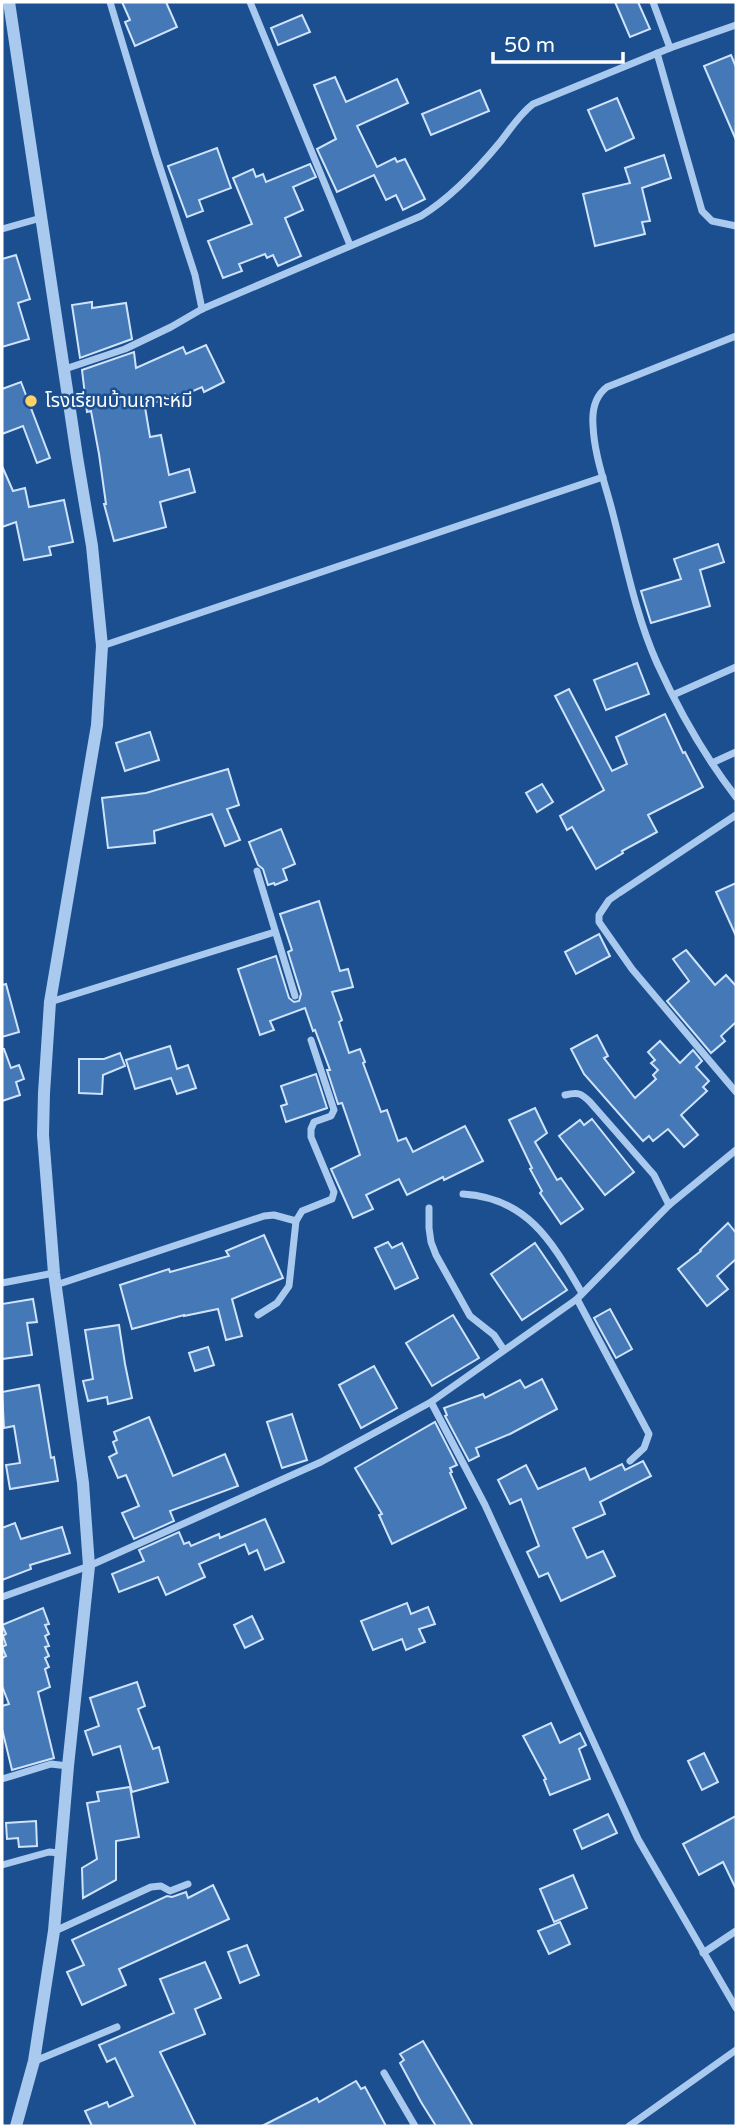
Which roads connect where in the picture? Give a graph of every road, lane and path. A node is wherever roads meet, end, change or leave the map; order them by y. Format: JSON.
{"nodes":[{"id":1,"x":9,"y":2,"type":"edge"},
{"id":2,"x":110,"y":2,"type":"edge"},
{"id":3,"x":250,"y":2,"type":"edge"},
{"id":4,"x":653,"y":2,"type":"edge"},
{"id":5,"x":736,"y":25,"type":"edge"},
{"id":6,"x":670,"y":48,"type":"junction"},
{"id":7,"x":657,"y":53,"type":"junction"},
{"id":8,"x":41,"y":218,"type":"junction"},
{"id":9,"x":736,"y":226,"type":"edge"},
{"id":10,"x":2,"y":229,"type":"edge"},
{"id":11,"x":350,"y":246,"type":"junction"},
{"id":12,"x":202,"y":309,"type":"junction"},
{"id":13,"x":736,"y":336,"type":"edge"},
{"id":14,"x":65,"y":369,"type":"junction"},
{"id":15,"x":603,"y":477,"type":"junction"},
{"id":16,"x":102,"y":646,"type":"junction"},
{"id":17,"x":736,"y":667,"type":"edge"},
{"id":18,"x":674,"y":695,"type":"junction"},
{"id":19,"x":736,"y":752,"type":"edge"},
{"id":20,"x":712,"y":763,"type":"junction"},
{"id":21,"x":736,"y":797,"type":"edge"},
{"id":22,"x":736,"y":815,"type":"edge"},
{"id":23,"x":257,"y":871,"type":"dead end"},
{"id":24,"x":275,"y":932,"type":"junction"},
{"id":25,"x":295,"y":996,"type":"dead end"},
{"id":26,"x":50,"y":1002,"type":"junction"},
{"id":27,"x":311,"y":1040,"type":"dead end"},
{"id":28,"x":736,"y":1092,"type":"edge"},
{"id":29,"x":565,"y":1095,"type":"dead end"},
{"id":30,"x":736,"y":1150,"type":"edge"},
{"id":31,"x":463,"y":1194,"type":"dead end"},
{"id":32,"x":669,"y":1205,"type":"junction"},
{"id":33,"x":429,"y":1208,"type":"dead end"},
{"id":34,"x":296,"y":1221,"type":"junction"},
{"id":35,"x":55,"y":1279,"type":"junction"},
{"id":36,"x":2,"y":1283,"type":"edge"},
{"id":37,"x":580,"y":1296,"type":"junction"},
{"id":38,"x":258,"y":1315,"type":"dead end"},
{"id":39,"x":504,"y":1350,"type":"junction"},
{"id":40,"x":431,"y":1402,"type":"junction"},
{"id":41,"x":630,"y":1461,"type":"dead end"},
{"id":42,"x":89,"y":1566,"type":"junction"},
{"id":43,"x":2,"y":1597,"type":"edge"},
{"id":44,"x":68,"y":1766,"type":"junction"},
{"id":45,"x":2,"y":1779,"type":"edge"},
{"id":46,"x":60,"y":1853,"type":"junction"},
{"id":47,"x":2,"y":1865,"type":"edge"},
{"id":48,"x":188,"y":1884,"type":"dead end"},
{"id":49,"x":54,"y":1931,"type":"junction"},
{"id":50,"x":736,"y":1931,"type":"edge"},
{"id":51,"x":703,"y":1953,"type":"junction"},
{"id":52,"x":736,"y":2008,"type":"edge"},
{"id":53,"x":117,"y":2027,"type":"dead end"},
{"id":54,"x":736,"y":2050,"type":"edge"},
{"id":55,"x":34,"y":2061,"type":"junction"},
{"id":56,"x":384,"y":2073,"type":"dead end"},
{"id":57,"x":16,"y":2126,"type":"edge"},
{"id":58,"x":415,"y":2126,"type":"edge"},
{"id":59,"x":629,"y":2126,"type":"edge"}],
"edges":[{"from":1,"to":8,"type":"street"},
{"from":2,"to":12,"type":"street"},
{"from":3,"to":11,"type":"street"},
{"from":4,"to":6,"type":"street"},
{"from":5,"to":6,"type":"street"},
{"from":6,"to":7,"type":"street"},
{"from":7,"to":9,"type":"street"},
{"from":7,"to":11,"type":"street"},
{"from":8,"to":10,"type":"street"},
{"from":8,"to":14,"type":"street"},
{"from":11,"to":12,"type":"street"},
{"from":12,"to":14,"type":"street"},
{"from":13,"to":15,"type":"street"},
{"from":14,"to":16,"type":"street"},
{"from":15,"to":16,"type":"street"},
{"from":15,"to":18,"type":"street"},
{"from":16,"to":26,"type":"street"},
{"from":17,"to":18,"type":"street"},
{"from":18,"to":20,"type":"street"},
{"from":19,"to":20,"type":"street"},
{"from":20,"to":21,"type":"street"},
{"from":22,"to":28,"type":"street"},
{"from":23,"to":24,"type":"street"},
{"from":24,"to":25,"type":"street"},
{"from":24,"to":26,"type":"street"},
{"from":26,"to":35,"type":"street"},
{"from":27,"to":34,"type":"street"},
{"from":29,"to":32,"type":"street"},
{"from":30,"to":32,"type":"street"},
{"from":31,"to":37,"type":"street"},
{"from":32,"to":37,"type":"street"},
{"from":33,"to":39,"type":"street"},
{"from":34,"to":35,"type":"street"},
{"from":34,"to":38,"type":"street"},
{"from":35,"to":36,"type":"street"},
{"from":35,"to":42,"type":"street"},
{"from":37,"to":39,"type":"street"},
{"from":37,"to":41,"type":"street"},
{"from":39,"to":40,"type":"street"},
{"from":40,"to":42,"type":"street"},
{"from":40,"to":51,"type":"street"},
{"from":42,"to":43,"type":"street"},
{"from":42,"to":44,"type":"street"},
{"from":44,"to":45,"type":"street"},
{"from":44,"to":46,"type":"street"},
{"from":46,"to":47,"type":"street"},
{"from":46,"to":49,"type":"street"},
{"from":48,"to":49,"type":"street"},
{"from":49,"to":55,"type":"street"},
{"from":50,"to":51,"type":"street"},
{"from":51,"to":52,"type":"street"},
{"from":53,"to":55,"type":"street"},
{"from":54,"to":59,"type":"street"},
{"from":55,"to":57,"type":"street"},
{"from":56,"to":58,"type":"street"}]}
